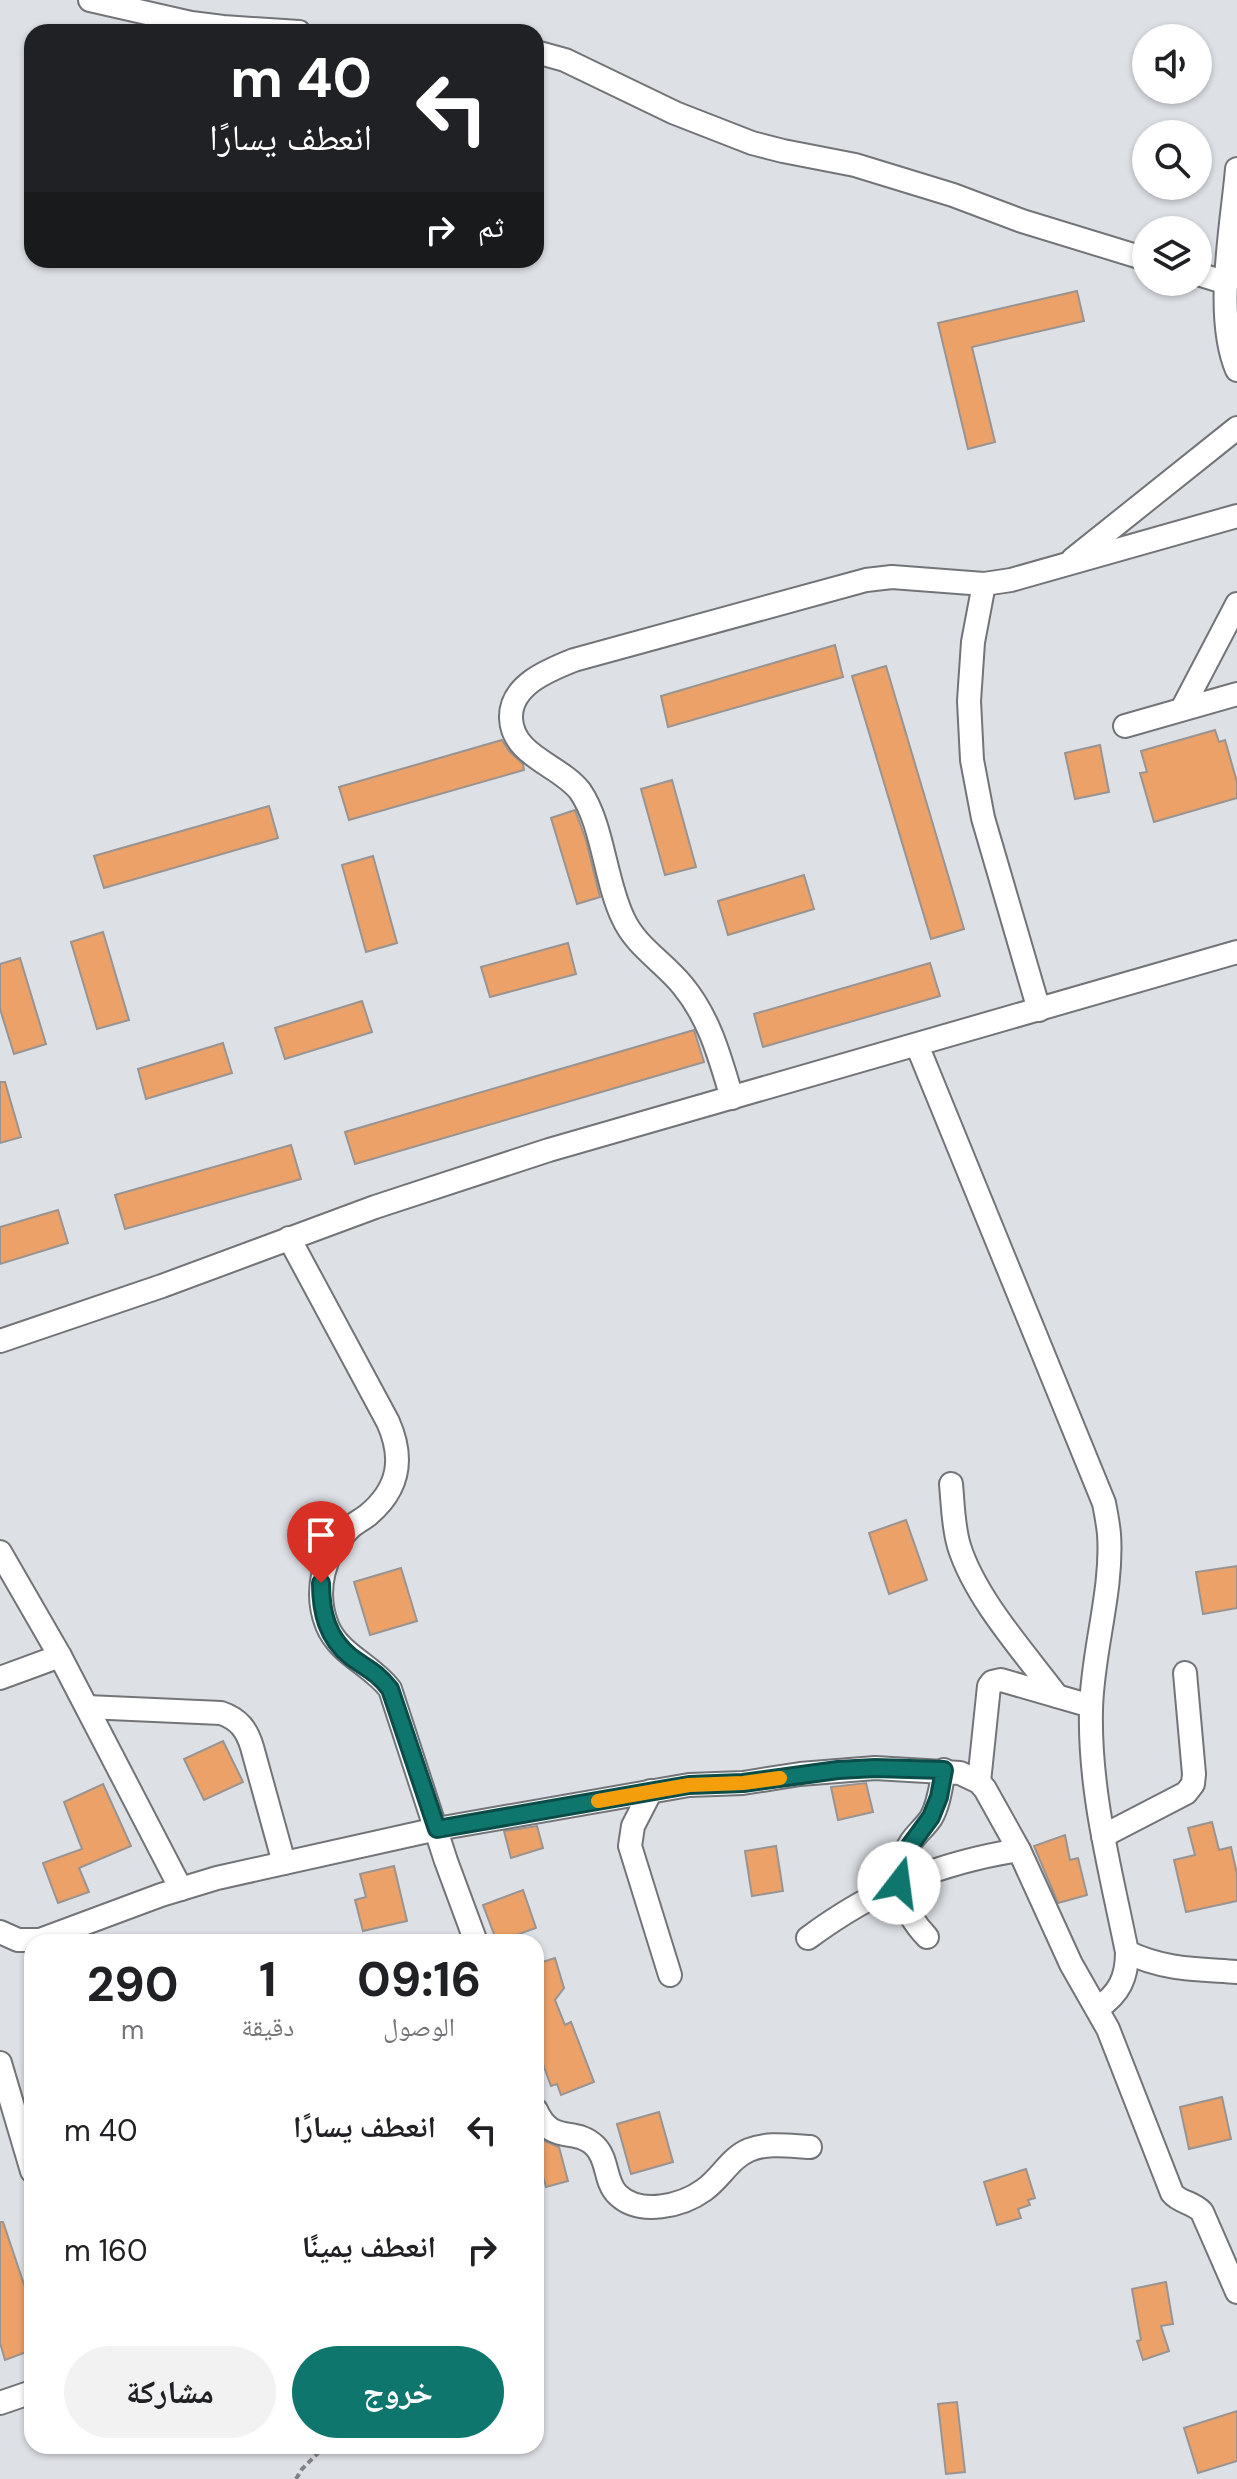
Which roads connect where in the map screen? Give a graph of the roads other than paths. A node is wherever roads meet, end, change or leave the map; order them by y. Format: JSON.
{"nodes":[{"id":1,"x":90,"y":0,"type":"edge"},
{"id":2,"x":199,"y":24,"type":"edge"},
{"id":3,"x":544,"y":54,"type":"edge"},
{"id":4,"x":1237,"y":169,"type":"edge"},
{"id":5,"x":1132,"y":255,"type":"edge"},
{"id":6,"x":1212,"y":278,"type":"edge"},
{"id":7,"x":1227,"y":283,"type":"junction"},
{"id":8,"x":1237,"y":370,"type":"edge"},
{"id":9,"x":1237,"y":428,"type":"edge"},
{"id":10,"x":1237,"y":516,"type":"edge"},
{"id":11,"x":1066,"y":565,"type":"junction"},
{"id":12,"x":984,"y":584,"type":"junction"},
{"id":13,"x":1237,"y":604,"type":"edge"},
{"id":14,"x":1237,"y":694,"type":"edge"},
{"id":15,"x":1182,"y":709,"type":"junction"},
{"id":16,"x":1125,"y":726,"type":"dead end"},
{"id":17,"x":1237,"y":952,"type":"edge"},
{"id":18,"x":1039,"y":1010,"type":"junction"},
{"id":19,"x":917,"y":1045,"type":"junction"},
{"id":20,"x":732,"y":1098,"type":"junction"},
{"id":21,"x":289,"y":1238,"type":"junction"},
{"id":22,"x":0,"y":1341,"type":"edge"},
{"id":23,"x":951,"y":1484,"type":"dead end"},
{"id":24,"x":0,"y":1552,"type":"edge"},
{"id":25,"x":60,"y":1656,"type":"junction"},
{"id":26,"x":1185,"y":1673,"type":"dead end"},
{"id":27,"x":0,"y":1678,"type":"edge"},
{"id":28,"x":1057,"y":1696,"type":"junction"},
{"id":29,"x":1091,"y":1706,"type":"junction"},
{"id":30,"x":87,"y":1707,"type":"junction"},
{"id":31,"x":944,"y":1770,"type":"junction"},
{"id":32,"x":979,"y":1782,"type":"junction"},
{"id":33,"x":651,"y":1791,"type":"junction"},
{"id":34,"x":437,"y":1829,"type":"junction"},
{"id":35,"x":1103,"y":1836,"type":"junction"},
{"id":36,"x":1019,"y":1850,"type":"junction"},
{"id":37,"x":284,"y":1863,"type":"junction"},
{"id":38,"x":899,"y":1883,"type":"junction"},
{"id":39,"x":181,"y":1889,"type":"junction"},
{"id":40,"x":0,"y":1932,"type":"edge"},
{"id":41,"x":57,"y":1934,"type":"edge"},
{"id":42,"x":473,"y":1934,"type":"edge"},
{"id":43,"x":927,"y":1937,"type":"dead end"},
{"id":44,"x":808,"y":1938,"type":"dead end"},
{"id":45,"x":24,"y":1940,"type":"edge"},
{"id":46,"x":1127,"y":1952,"type":"junction"},
{"id":47,"x":1237,"y":1972,"type":"edge"},
{"id":48,"x":670,"y":1975,"type":"dead end"},
{"id":49,"x":1098,"y":2008,"type":"junction"},
{"id":50,"x":0,"y":2063,"type":"edge"},
{"id":51,"x":544,"y":2124,"type":"edge"},
{"id":52,"x":24,"y":2144,"type":"edge"},
{"id":53,"x":810,"y":2147,"type":"dead end"},
{"id":54,"x":1237,"y":2292,"type":"edge"},
{"id":55,"x":24,"y":2395,"type":"edge"},
{"id":56,"x":0,"y":2403,"type":"edge"}],
"edges":[{"from":1,"to":2,"type":"street"},
{"from":3,"to":5,"type":"street"},
{"from":4,"to":7,"type":"street"},
{"from":6,"to":7,"type":"street"},
{"from":7,"to":8,"type":"street"},
{"from":9,"to":11,"type":"street"},
{"from":10,"to":11,"type":"street"},
{"from":11,"to":12,"type":"street"},
{"from":12,"to":18,"type":"street"},
{"from":12,"to":20,"type":"street"},
{"from":13,"to":15,"type":"street"},
{"from":14,"to":15,"type":"street"},
{"from":15,"to":16,"type":"street"},
{"from":17,"to":18,"type":"street"},
{"from":18,"to":19,"type":"street"},
{"from":19,"to":20,"type":"street"},
{"from":19,"to":29,"type":"street"},
{"from":20,"to":21,"type":"street"},
{"from":21,"to":22,"type":"street"},
{"from":21,"to":34,"type":"street"},
{"from":23,"to":28,"type":"street"},
{"from":24,"to":25,"type":"street"},
{"from":25,"to":27,"type":"street"},
{"from":25,"to":30,"type":"street"},
{"from":26,"to":35,"type":"street"},
{"from":28,"to":29,"type":"street"},
{"from":28,"to":32,"type":"street"},
{"from":29,"to":35,"type":"street"},
{"from":30,"to":37,"type":"street"},
{"from":30,"to":39,"type":"street"},
{"from":31,"to":32,"type":"street"},
{"from":31,"to":33,"type":"street"},
{"from":31,"to":38,"type":"street"},
{"from":32,"to":36,"type":"street"},
{"from":33,"to":34,"type":"street"},
{"from":33,"to":48,"type":"street"},
{"from":34,"to":37,"type":"street"},
{"from":34,"to":42,"type":"street"},
{"from":35,"to":46,"type":"street"},
{"from":36,"to":38,"type":"street"},
{"from":36,"to":49,"type":"street"},
{"from":37,"to":39,"type":"street"},
{"from":38,"to":43,"type":"street"},
{"from":38,"to":44,"type":"street"},
{"from":39,"to":41,"type":"street"},
{"from":40,"to":45,"type":"street"},
{"from":46,"to":47,"type":"street"},
{"from":46,"to":49,"type":"street"},
{"from":49,"to":54,"type":"street"},
{"from":50,"to":52,"type":"street"},
{"from":51,"to":53,"type":"street"},
{"from":55,"to":56,"type":"street"}]}
